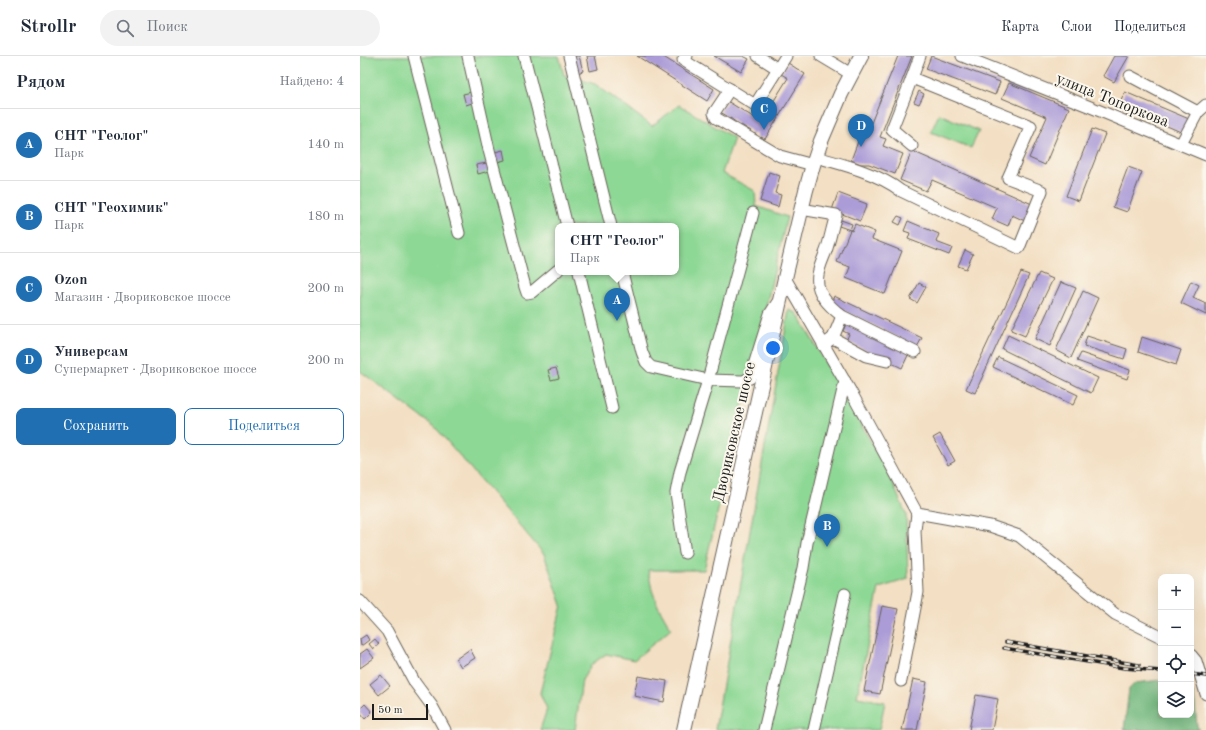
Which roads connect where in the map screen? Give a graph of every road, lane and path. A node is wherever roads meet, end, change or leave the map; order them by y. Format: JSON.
{"nodes":[{"id":1,"x":414,"y":56,"type":"edge"},
{"id":2,"x":468,"y":56,"type":"edge"},
{"id":3,"x":524,"y":56,"type":"edge"},
{"id":4,"x":569,"y":56,"type":"edge"},
{"id":5,"x":758,"y":56,"type":"edge"},
{"id":6,"x":786,"y":56,"type":"edge"},
{"id":7,"x":821,"y":56,"type":"edge"},
{"id":8,"x":861,"y":56,"type":"edge"},
{"id":9,"x":920,"y":56,"type":"edge"},
{"id":10,"x":962,"y":56,"type":"edge"},
{"id":11,"x":682,"y":57,"type":"edge"},
{"id":12,"x":778,"y":69,"type":"junction"},
{"id":13,"x":851,"y":74,"type":"junction"},
{"id":14,"x":1130,"y":76,"type":"dead end"},
{"id":15,"x":912,"y":78,"type":"junction"},
{"id":16,"x":730,"y":89,"type":"junction"},
{"id":17,"x":1202,"y":108,"type":"edge"},
{"id":18,"x":1181,"y":144,"type":"junction"},
{"id":19,"x":912,"y":146,"type":"dead end"},
{"id":20,"x":1206,"y":155,"type":"edge"},
{"id":21,"x":814,"y":161,"type":"junction"},
{"id":22,"x":801,"y":209,"type":"junction"},
{"id":23,"x":753,"y":213,"type":"dead end"},
{"id":24,"x":566,"y":223,"type":"edge"},
{"id":25,"x":610,"y":223,"type":"edge"},
{"id":26,"x":459,"y":234,"type":"dead end"},
{"id":27,"x":555,"y":273,"type":"edge"},
{"id":28,"x":580,"y":275,"type":"edge"},
{"id":29,"x":623,"y":275,"type":"edge"},
{"id":30,"x":785,"y":278,"type":"junction"},
{"id":31,"x":780,"y":297,"type":"junction"},
{"id":32,"x":842,"y":316,"type":"junction"},
{"id":33,"x":833,"y":338,"type":"junction"},
{"id":34,"x":823,"y":345,"type":"junction"},
{"id":35,"x":915,"y":352,"type":"dead end"},
{"id":36,"x":887,"y":361,"type":"dead end"},
{"id":37,"x":708,"y":380,"type":"junction"},
{"id":38,"x":844,"y":381,"type":"junction"},
{"id":39,"x":612,"y":408,"type":"dead end"},
{"id":40,"x":917,"y":513,"type":"junction"},
{"id":41,"x":684,"y":553,"type":"dead end"},
{"id":42,"x":845,"y":594,"type":"dead end"},
{"id":43,"x":360,"y":601,"type":"edge"},
{"id":44,"x":1158,"y":636,"type":"edge"},
{"id":45,"x":1194,"y":659,"type":"edge"},
{"id":46,"x":901,"y":681,"type":"dead end"},
{"id":47,"x":1206,"y":694,"type":"edge"},
{"id":48,"x":445,"y":730,"type":"edge"},
{"id":49,"x":684,"y":730,"type":"edge"},
{"id":50,"x":764,"y":730,"type":"edge"},
{"id":51,"x":814,"y":730,"type":"edge"}],
"edges":[{"from":1,"to":26,"type":"street"},
{"from":2,"to":27,"type":"street"},
{"from":3,"to":24,"type":"street"},
{"from":4,"to":25,"type":"street"},
{"from":5,"to":12,"type":"street"},
{"from":6,"to":12,"type":"street"},
{"from":7,"to":13,"type":"street"},
{"from":8,"to":13,"type":"main road","name":"Двориковское шоссе"},
{"from":9,"to":15,"type":"street"},
{"from":10,"to":18,"type":"street","name":"улица Топоркова"},
{"from":11,"to":16,"type":"street"},
{"from":12,"to":16,"type":"street"},
{"from":13,"to":21,"type":"main road","name":"Двориковское шоссе"},
{"from":14,"to":17,"type":"street"},
{"from":15,"to":19,"type":"street"},
{"from":15,"to":21,"type":"street"},
{"from":16,"to":21,"type":"street"},
{"from":17,"to":18,"type":"street"},
{"from":18,"to":20,"type":"street","name":"улица Топоркова"},
{"from":21,"to":22,"type":"main road","name":"Двориковское шоссе"},
{"from":22,"to":30,"type":"main road","name":"Двориковское шоссе"},
{"from":22,"to":32,"type":"street"},
{"from":23,"to":37,"type":"street"},
{"from":28,"to":39,"type":"street"},
{"from":29,"to":37,"type":"street"},
{"from":30,"to":31,"type":"main road","name":"Двориковское шоссе"},
{"from":30,"to":34,"type":"street"},
{"from":31,"to":37,"type":"street"},
{"from":31,"to":49,"type":"main road","name":"Двориковское шоссе"},
{"from":32,"to":33,"type":"street"},
{"from":32,"to":35,"type":"street"},
{"from":33,"to":34,"type":"street"},
{"from":33,"to":36,"type":"street"},
{"from":34,"to":38,"type":"street"},
{"from":37,"to":41,"type":"street"},
{"from":38,"to":40,"type":"street"},
{"from":38,"to":50,"type":"street"},
{"from":40,"to":44,"type":"street"},
{"from":40,"to":46,"type":"street"},
{"from":42,"to":51,"type":"street"},
{"from":43,"to":48,"type":"street"},
{"from":45,"to":47,"type":"street"}]}
